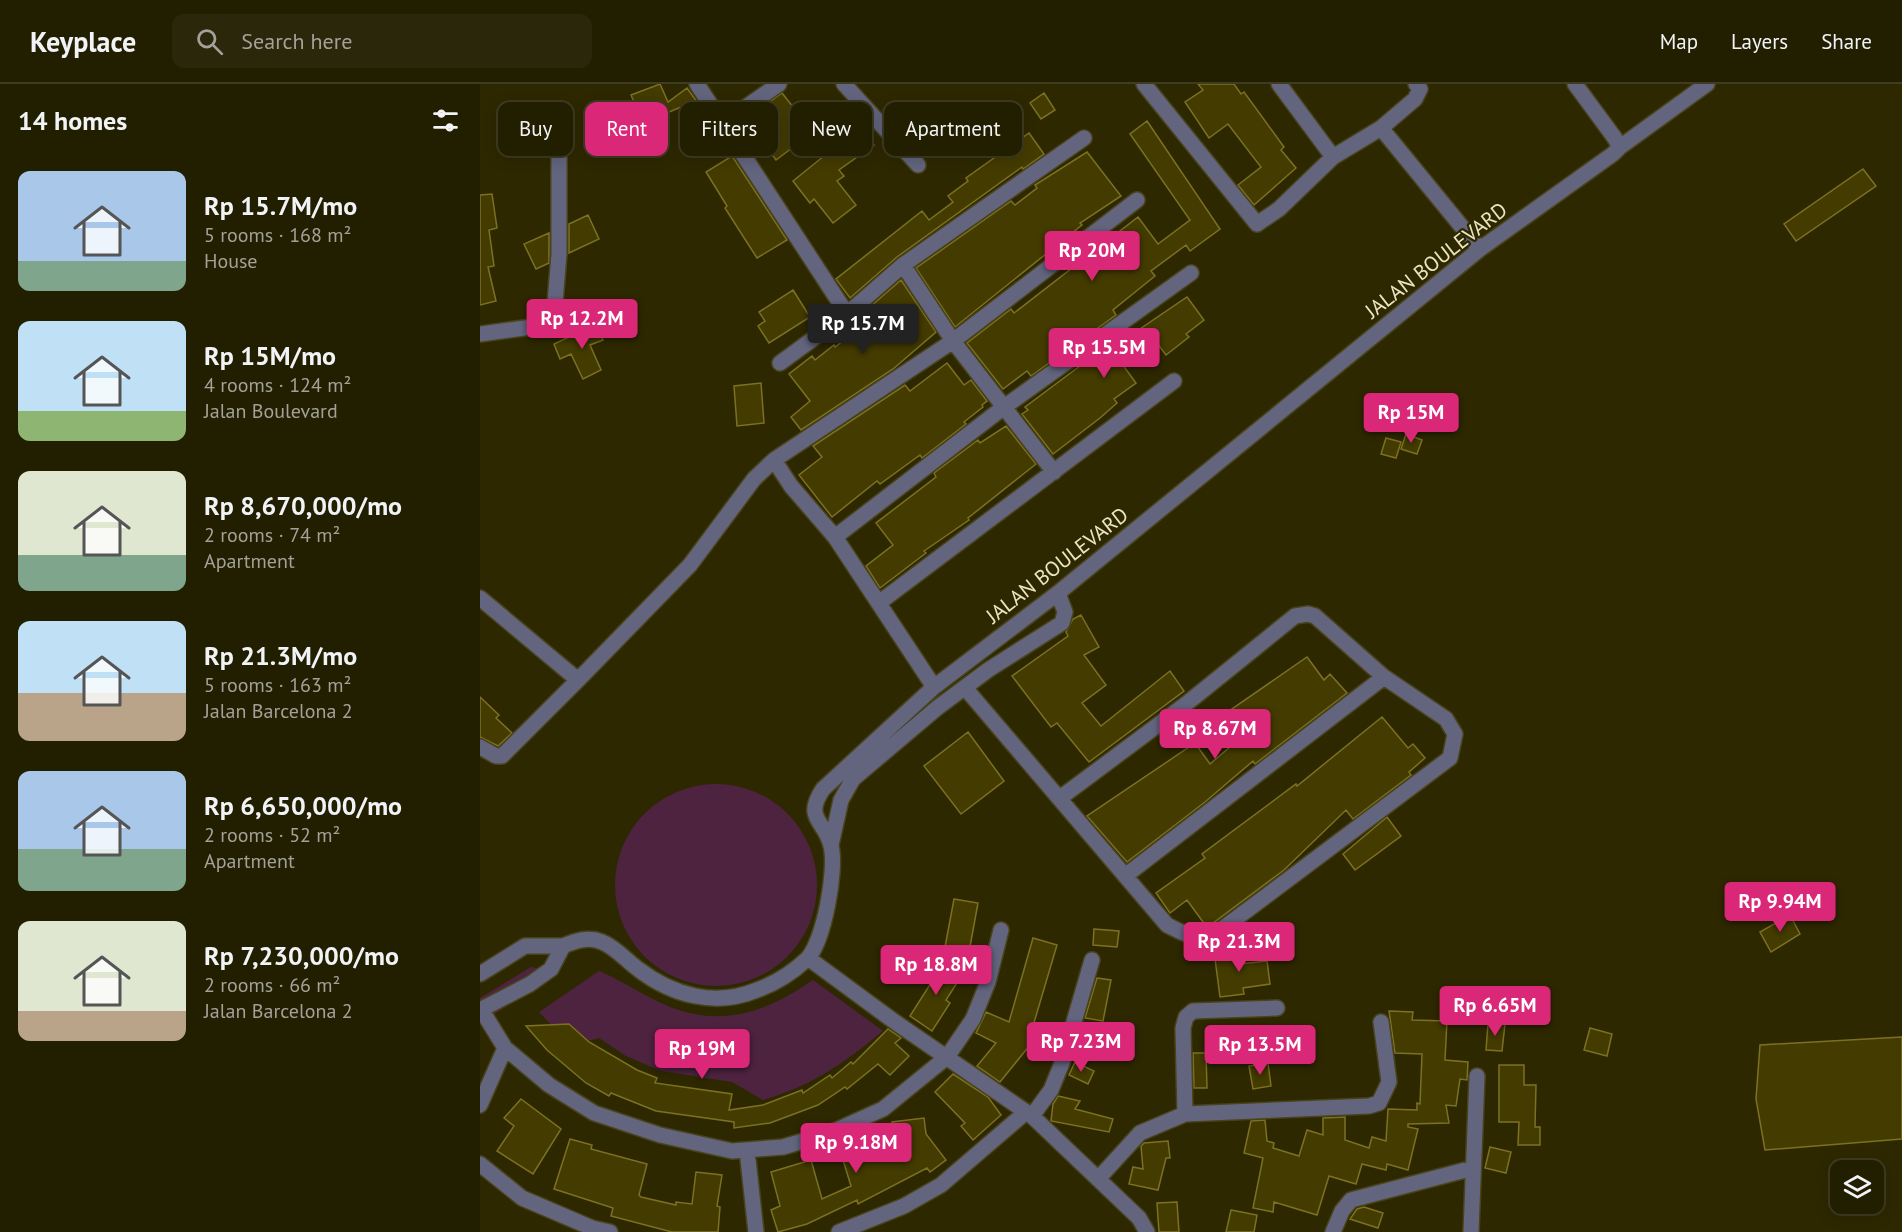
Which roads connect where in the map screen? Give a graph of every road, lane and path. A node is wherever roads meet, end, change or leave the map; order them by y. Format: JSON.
{"nodes":[{"id":1,"x":697,"y":84,"type":"edge"},
{"id":2,"x":779,"y":84,"type":"edge"},
{"id":3,"x":844,"y":84,"type":"edge"},
{"id":4,"x":1144,"y":84,"type":"edge"},
{"id":5,"x":1280,"y":84,"type":"edge"},
{"id":6,"x":1575,"y":84,"type":"edge"},
{"id":7,"x":1707,"y":84,"type":"edge"},
{"id":8,"x":1415,"y":92,"type":"edge"},
{"id":9,"x":709,"y":102,"type":"edge"},
{"id":10,"x":753,"y":102,"type":"edge"},
{"id":11,"x":1381,"y":128,"type":"junction"},
{"id":12,"x":1084,"y":138,"type":"dead end"},
{"id":13,"x":1620,"y":147,"type":"junction"},
{"id":14,"x":558,"y":156,"type":"edge"},
{"id":15,"x":744,"y":156,"type":"edge"},
{"id":16,"x":1332,"y":157,"type":"junction"},
{"id":17,"x":918,"y":165,"type":"dead end"},
{"id":18,"x":1137,"y":200,"type":"dead end"},
{"id":19,"x":1480,"y":249,"type":"junction"},
{"id":20,"x":903,"y":265,"type":"junction"},
{"id":21,"x":1191,"y":273,"type":"dead end"},
{"id":22,"x":847,"y":314,"type":"junction"},
{"id":23,"x":480,"y":334,"type":"edge"},
{"id":24,"x":953,"y":341,"type":"junction"},
{"id":25,"x":780,"y":363,"type":"dead end"},
{"id":26,"x":1174,"y":381,"type":"dead end"},
{"id":27,"x":1004,"y":407,"type":"junction"},
{"id":28,"x":774,"y":460,"type":"junction"},
{"id":29,"x":1054,"y":472,"type":"junction"},
{"id":30,"x":835,"y":537,"type":"junction"},
{"id":31,"x":1058,"y":593,"type":"junction"},
{"id":32,"x":480,"y":598,"type":"edge"},
{"id":33,"x":880,"y":602,"type":"junction"},
{"id":34,"x":1384,"y":677,"type":"junction"},
{"id":35,"x":578,"y":680,"type":"junction"},
{"id":36,"x":934,"y":687,"type":"junction"},
{"id":37,"x":966,"y":688,"type":"junction"},
{"id":38,"x":480,"y":747,"type":"edge"},
{"id":39,"x":1060,"y":798,"type":"junction"},
{"id":40,"x":831,"y":845,"type":"junction"},
{"id":41,"x":1125,"y":876,"type":"junction"},
{"id":42,"x":1001,"y":930,"type":"dead end"},
{"id":43,"x":563,"y":946,"type":"junction"},
{"id":44,"x":808,"y":958,"type":"junction"},
{"id":45,"x":1092,"y":960,"type":"dead end"},
{"id":46,"x":480,"y":974,"type":"edge"},
{"id":47,"x":1277,"y":1008,"type":"dead end"},
{"id":48,"x":480,"y":1010,"type":"edge"},
{"id":49,"x":1381,"y":1022,"type":"dead end"},
{"id":50,"x":505,"y":1047,"type":"junction"},
{"id":51,"x":947,"y":1057,"type":"junction"},
{"id":52,"x":1477,"y":1076,"type":"dead end"},
{"id":53,"x":480,"y":1105,"type":"edge"},
{"id":54,"x":1029,"y":1114,"type":"junction"},
{"id":55,"x":1185,"y":1114,"type":"junction"},
{"id":56,"x":747,"y":1150,"type":"junction"},
{"id":57,"x":480,"y":1164,"type":"edge"},
{"id":58,"x":1473,"y":1168,"type":"junction"},
{"id":59,"x":1098,"y":1179,"type":"junction"},
{"id":60,"x":609,"y":1232,"type":"edge"},
{"id":61,"x":756,"y":1232,"type":"edge"},
{"id":62,"x":839,"y":1232,"type":"edge"},
{"id":63,"x":1147,"y":1232,"type":"edge"},
{"id":64,"x":1333,"y":1232,"type":"edge"},
{"id":65,"x":1471,"y":1232,"type":"edge"}],
"edges":[{"from":1,"to":9,"type":"street"},
{"from":2,"to":10,"type":"street"},
{"from":3,"to":17,"type":"street"},
{"from":4,"to":16,"type":"street"},
{"from":5,"to":16,"type":"street"},
{"from":6,"to":13,"type":"street"},
{"from":7,"to":13,"type":"street","name":"JALAN BOULEVARD"},
{"from":8,"to":11,"type":"street"},
{"from":11,"to":16,"type":"street"},
{"from":11,"to":19,"type":"street"},
{"from":12,"to":20,"type":"street"},
{"from":13,"to":19,"type":"street","name":"JALAN BOULEVARD"},
{"from":14,"to":23,"type":"street"},
{"from":15,"to":22,"type":"street"},
{"from":18,"to":24,"type":"street"},
{"from":19,"to":31,"type":"street","name":"JALAN BOULEVARD"},
{"from":20,"to":22,"type":"street"},
{"from":20,"to":24,"type":"street"},
{"from":21,"to":27,"type":"street"},
{"from":22,"to":25,"type":"street"},
{"from":24,"to":27,"type":"street"},
{"from":24,"to":28,"type":"street"},
{"from":26,"to":29,"type":"street"},
{"from":27,"to":29,"type":"street"},
{"from":27,"to":30,"type":"street"},
{"from":28,"to":30,"type":"street"},
{"from":28,"to":35,"type":"street"},
{"from":29,"to":33,"type":"street"},
{"from":30,"to":33,"type":"street"},
{"from":31,"to":36,"type":"street","name":"JALAN BOULEVARD"},
{"from":31,"to":37,"type":"street"},
{"from":32,"to":35,"type":"street"},
{"from":33,"to":36,"type":"street"},
{"from":34,"to":39,"type":"street"},
{"from":34,"to":41,"type":"street"},
{"from":34,"to":41,"type":"street"},
{"from":35,"to":38,"type":"street"},
{"from":36,"to":40,"type":"street","name":"JALAN BOULEVARD"},
{"from":37,"to":39,"type":"street"},
{"from":37,"to":40,"type":"street"},
{"from":39,"to":41,"type":"street"},
{"from":40,"to":44,"type":"street"},
{"from":42,"to":51,"type":"street"},
{"from":43,"to":44,"type":"street"},
{"from":43,"to":46,"type":"street"},
{"from":43,"to":48,"type":"street"},
{"from":44,"to":51,"type":"street"},
{"from":45,"to":54,"type":"street"},
{"from":47,"to":55,"type":"street"},
{"from":48,"to":50,"type":"street"},
{"from":49,"to":55,"type":"street"},
{"from":50,"to":53,"type":"street"},
{"from":50,"to":56,"type":"street"},
{"from":51,"to":54,"type":"street"},
{"from":51,"to":56,"type":"street"},
{"from":52,"to":58,"type":"street"},
{"from":54,"to":59,"type":"street"},
{"from":54,"to":62,"type":"street"},
{"from":55,"to":59,"type":"street"},
{"from":56,"to":61,"type":"street"},
{"from":57,"to":60,"type":"street"},
{"from":58,"to":64,"type":"street"},
{"from":58,"to":65,"type":"street"},
{"from":59,"to":63,"type":"street"}]}
